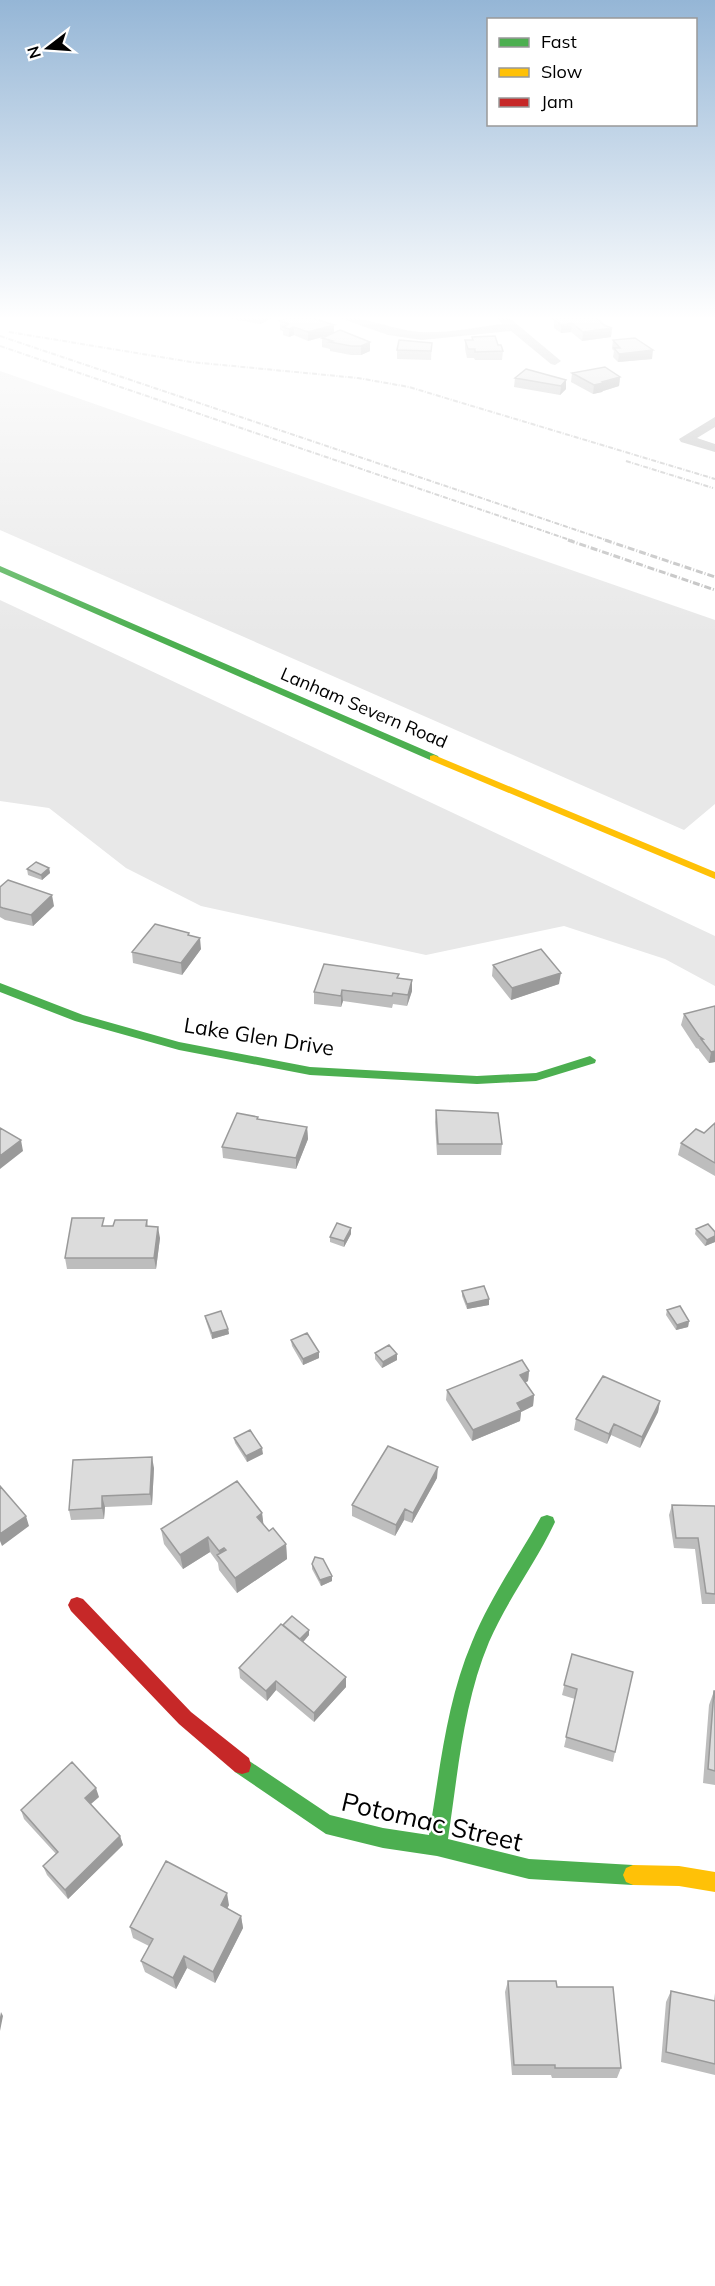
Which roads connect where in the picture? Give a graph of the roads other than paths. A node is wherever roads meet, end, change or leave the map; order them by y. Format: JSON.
{"nodes":[{"id":1,"x":714,"y":422,"type":"edge"},
{"id":2,"x":715,"y":448,"type":"edge"},
{"id":3,"x":0,"y":569,"type":"edge"},
{"id":4,"x":715,"y":876,"type":"edge"},
{"id":5,"x":0,"y":987,"type":"edge"},
{"id":6,"x":590,"y":1060,"type":"dead end"},
{"id":7,"x":547,"y":1522,"type":"dead end"},
{"id":8,"x":77,"y":1605,"type":"dead end"},
{"id":9,"x":437,"y":1846,"type":"junction"},
{"id":10,"x":715,"y":1881,"type":"edge"}],
"edges":[{"from":1,"to":2,"type":"street"},
{"from":3,"to":4,"type":"street","name":"Lanham Severn Road"},
{"from":5,"to":6,"type":"street","name":"Lake Glen Drive"},
{"from":7,"to":9,"type":"street"},
{"from":8,"to":9,"type":"street","name":"Potomac Street"},
{"from":9,"to":10,"type":"street","name":"Potomac Street"}]}
